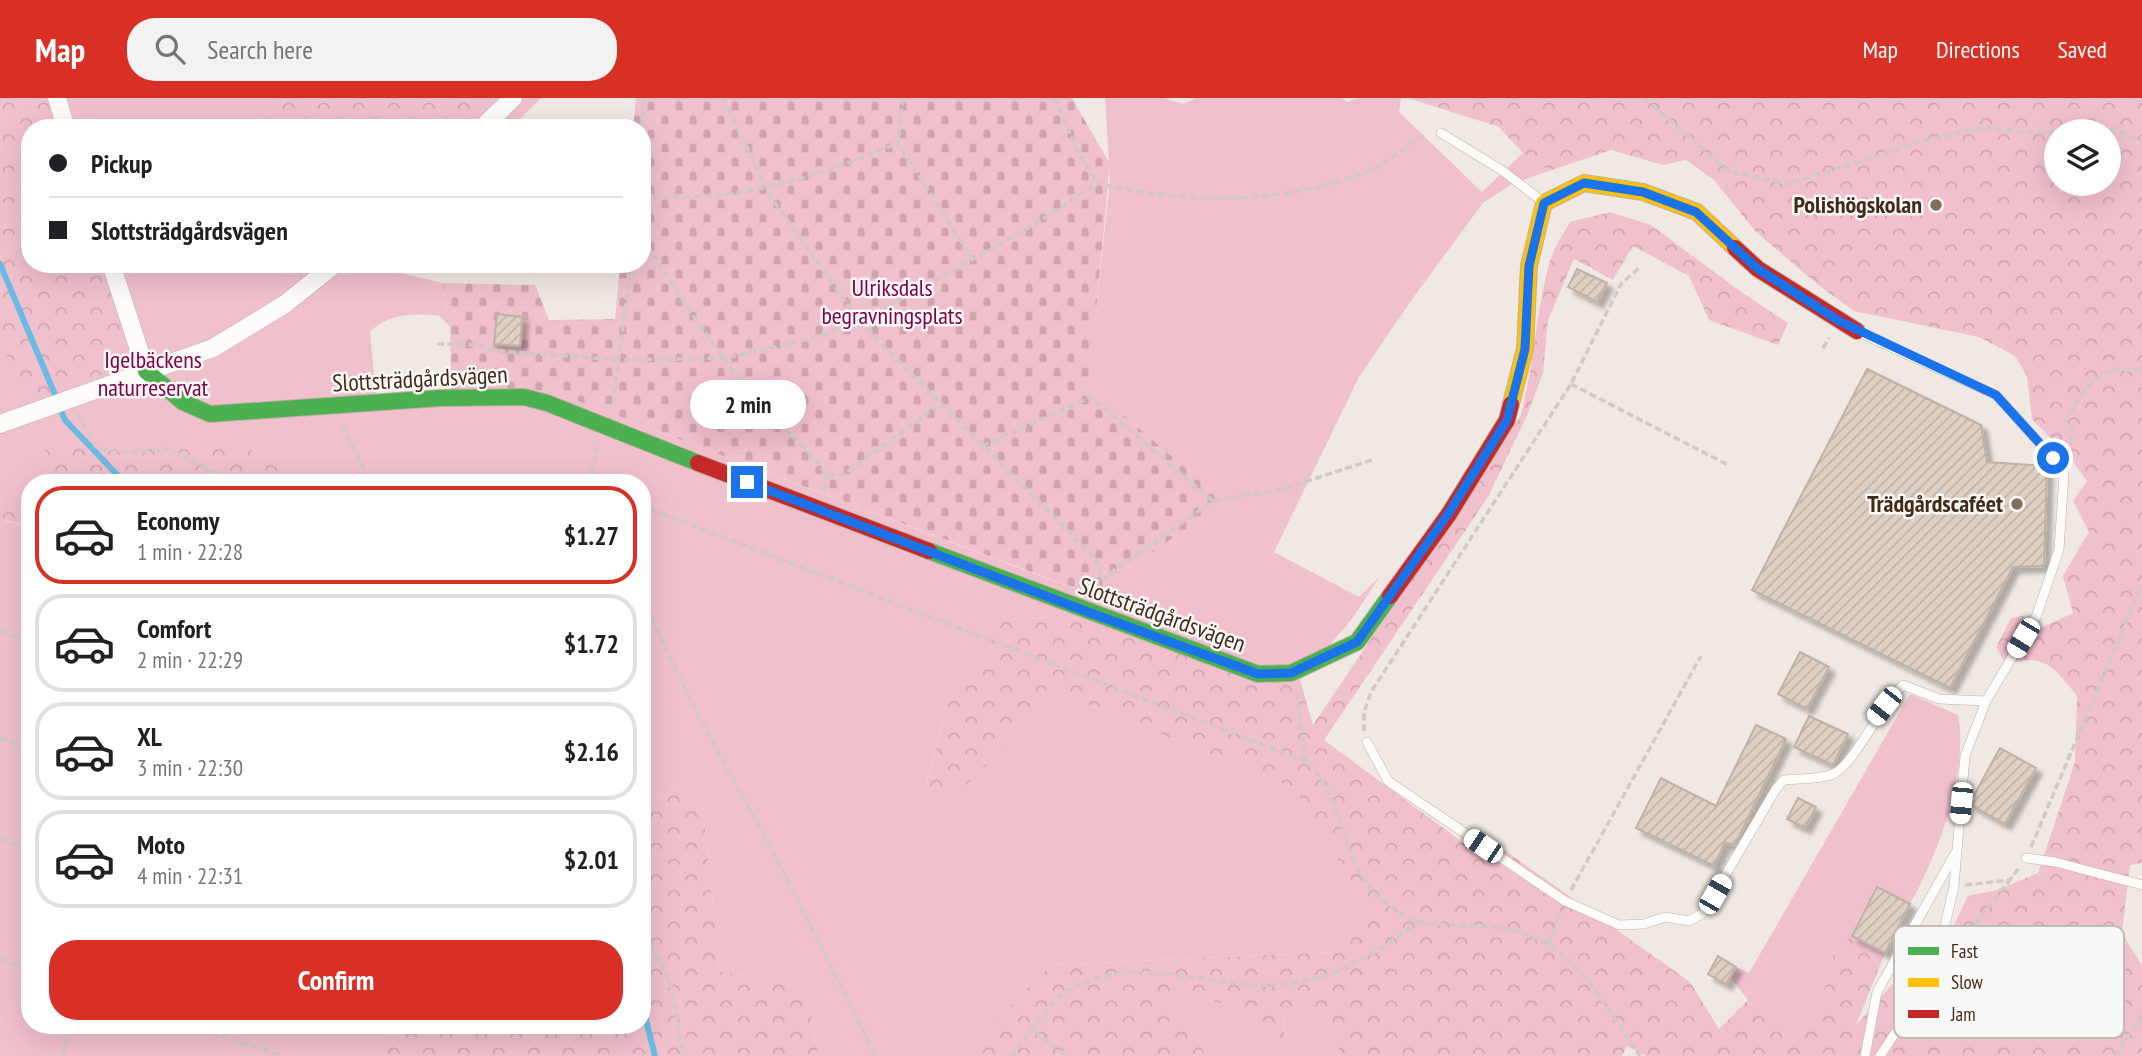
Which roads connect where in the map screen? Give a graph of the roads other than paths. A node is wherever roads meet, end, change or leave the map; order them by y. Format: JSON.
{"nodes":[{"id":1,"x":57,"y":98,"type":"edge"},
{"id":2,"x":513,"y":98,"type":"edge"},
{"id":3,"x":63,"y":119,"type":"edge"},
{"id":4,"x":491,"y":119,"type":"edge"},
{"id":5,"x":1441,"y":133,"type":"road end"},
{"id":6,"x":1544,"y":203,"type":"junction"},
{"id":7,"x":114,"y":273,"type":"edge"},
{"id":8,"x":323,"y":273,"type":"edge"},
{"id":9,"x":1857,"y":331,"type":"joint"},
{"id":10,"x":146,"y":371,"type":"junction"},
{"id":11,"x":0,"y":424,"type":"edge"},
{"id":12,"x":1986,"y":701,"type":"junction"},
{"id":13,"x":1367,"y":742,"type":"road end"},
{"id":14,"x":1957,"y":850,"type":"junction"},
{"id":15,"x":2026,"y":858,"type":"road end"},
{"id":16,"x":2142,"y":885,"type":"edge"},
{"id":17,"x":1914,"y":926,"type":"edge"},
{"id":18,"x":1945,"y":926,"type":"edge"},
{"id":19,"x":1894,"y":962,"type":"edge"},
{"id":20,"x":1894,"y":1035,"type":"edge"},
{"id":21,"x":1865,"y":1056,"type":"edge"},
{"id":22,"x":1880,"y":1056,"type":"edge"}],
"edges":[{"from":1,"to":3,"type":"street"},
{"from":2,"to":4,"type":"street"},
{"from":5,"to":6,"type":"lane"},
{"from":6,"to":9,"type":"street"},
{"from":6,"to":10,"type":"street","name":"Slottsträdgårdsvägen"},
{"from":7,"to":10,"type":"street"},
{"from":8,"to":10,"type":"street"},
{"from":9,"to":12,"type":"lane"},
{"from":10,"to":11,"type":"street"},
{"from":12,"to":13,"type":"lane"},
{"from":12,"to":14,"type":"lane"},
{"from":14,"to":17,"type":"lane"},
{"from":14,"to":18,"type":"lane"},
{"from":15,"to":16,"type":"lane"},
{"from":19,"to":21,"type":"lane"},
{"from":20,"to":22,"type":"lane"}]}
